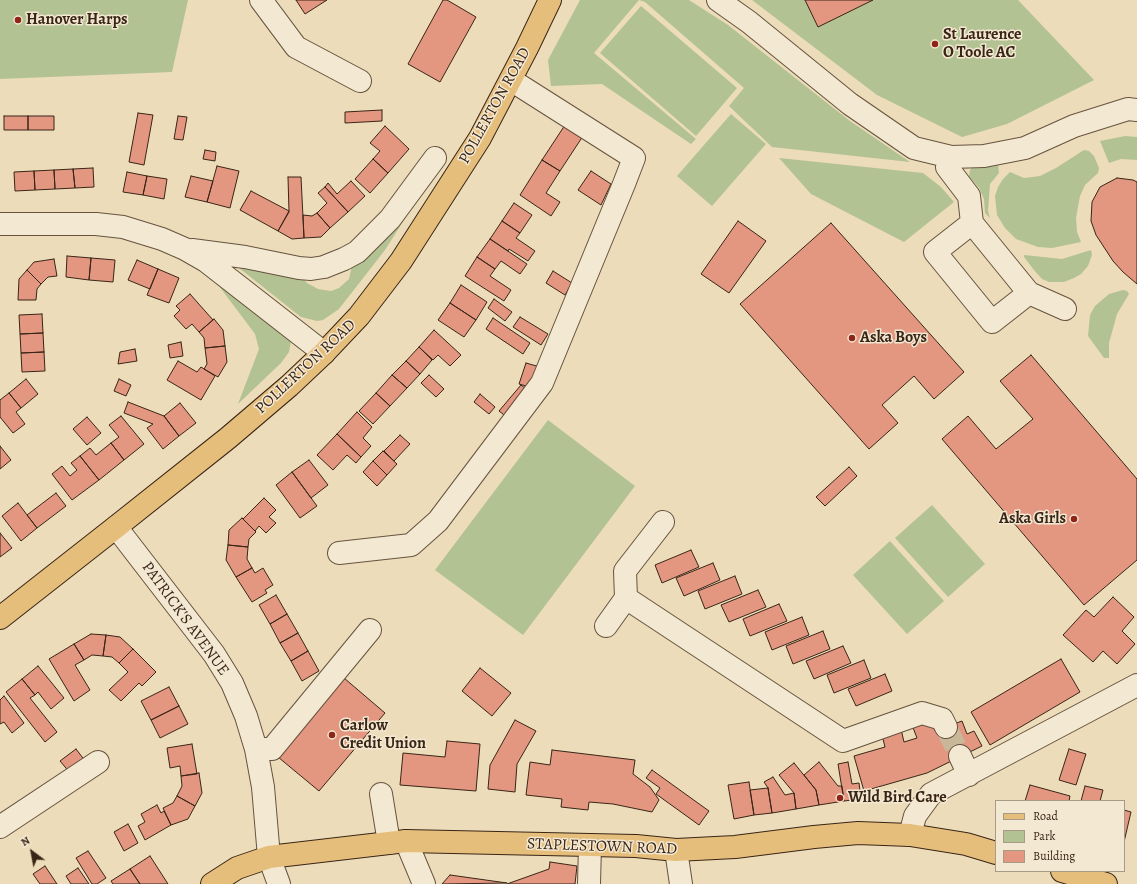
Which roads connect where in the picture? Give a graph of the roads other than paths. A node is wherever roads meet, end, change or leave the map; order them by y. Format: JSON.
{"nodes":[{"id":1,"x":261,"y":0,"type":"edge"},
{"id":2,"x":550,"y":0,"type":"edge"},
{"id":3,"x":724,"y":2,"type":"edge"},
{"id":4,"x":510,"y":80,"type":"junction"},
{"id":5,"x":360,"y":81,"type":"dead end"},
{"id":6,"x":1137,"y":110,"type":"edge"},
{"id":7,"x":951,"y":156,"type":"junction"},
{"id":8,"x":435,"y":158,"type":"dead end"},
{"id":9,"x":972,"y":223,"type":"junction"},
{"id":10,"x":0,"y":224,"type":"edge"},
{"id":11,"x":185,"y":249,"type":"junction"},
{"id":12,"x":1030,"y":293,"type":"junction"},
{"id":13,"x":1065,"y":309,"type":"dead end"},
{"id":14,"x":324,"y":353,"type":"junction"},
{"id":15,"x":663,"y":522,"type":"dead end"},
{"id":16,"x":116,"y":527,"type":"junction"},
{"id":17,"x":339,"y":553,"type":"dead end"},
{"id":18,"x":626,"y":598,"type":"junction"},
{"id":19,"x":0,"y":618,"type":"edge"},
{"id":20,"x":606,"y":626,"type":"dead end"},
{"id":21,"x":370,"y":630,"type":"dead end"},
{"id":22,"x":1137,"y":685,"type":"edge"},
{"id":23,"x":946,"y":727,"type":"tunnel mouth"},
{"id":24,"x":256,"y":749,"type":"junction"},
{"id":25,"x":98,"y":762,"type":"dead end"},
{"id":26,"x":381,"y":794,"type":"dead end"},
{"id":27,"x":0,"y":827,"type":"edge"},
{"id":28,"x":910,"y":834,"type":"junction"},
{"id":29,"x":398,"y":842,"type":"junction"},
{"id":30,"x":590,"y":845,"type":"junction"},
{"id":31,"x":676,"y":850,"type":"junction"},
{"id":32,"x":995,"y":852,"type":"edge"},
{"id":33,"x":269,"y":857,"type":"junction"},
{"id":34,"x":1065,"y":872,"type":"edge"},
{"id":35,"x":212,"y":884,"type":"edge"},
{"id":36,"x":279,"y":884,"type":"edge"},
{"id":37,"x":424,"y":884,"type":"edge"},
{"id":38,"x":589,"y":884,"type":"edge"},
{"id":39,"x":681,"y":884,"type":"edge"},
{"id":40,"x":1106,"y":884,"type":"edge"}],
"edges":[{"from":1,"to":5,"type":"street"},
{"from":2,"to":4,"type":"main road","name":"POLLERTON ROAD"},
{"from":3,"to":7,"type":"street"},
{"from":4,"to":14,"type":"main road","name":"POLLERTON ROAD"},
{"from":4,"to":17,"type":"street"},
{"from":6,"to":7,"type":"street"},
{"from":7,"to":9,"type":"street"},
{"from":8,"to":11,"type":"street"},
{"from":9,"to":12,"type":"street"},
{"from":9,"to":12,"type":"street"},
{"from":10,"to":11,"type":"street"},
{"from":11,"to":14,"type":"street"},
{"from":12,"to":13,"type":"street"},
{"from":14,"to":16,"type":"main road","name":"POLLERTON ROAD"},
{"from":15,"to":18,"type":"street"},
{"from":16,"to":19,"type":"main road","name":"POLLERTON ROAD"},
{"from":16,"to":24,"type":"street","name":"PATRICK'S AVENUE"},
{"from":18,"to":20,"type":"street"},
{"from":18,"to":23,"type":"street"},
{"from":21,"to":24,"type":"street"},
{"from":22,"to":28,"type":"street"},
{"from":24,"to":33,"type":"street","name":"PATRICK'S AVENUE"},
{"from":25,"to":27,"type":"street"},
{"from":26,"to":29,"type":"street"},
{"from":28,"to":31,"type":"main road","name":"STAPLESTOWN ROAD"},
{"from":28,"to":32,"type":"main road","name":"STAPLESTOWN ROAD"},
{"from":29,"to":30,"type":"main road","name":"STAPLESTOWN ROAD"},
{"from":29,"to":33,"type":"main road","name":"STAPLESTOWN ROAD"},
{"from":29,"to":37,"type":"street"},
{"from":30,"to":31,"type":"main road","name":"STAPLESTOWN ROAD"},
{"from":30,"to":38,"type":"street"},
{"from":31,"to":39,"type":"street"},
{"from":33,"to":35,"type":"main road","name":"STAPLESTOWN ROAD"},
{"from":33,"to":36,"type":"street","name":"PATRICK'S AVENUE"},
{"from":34,"to":40,"type":"main road"}]}
